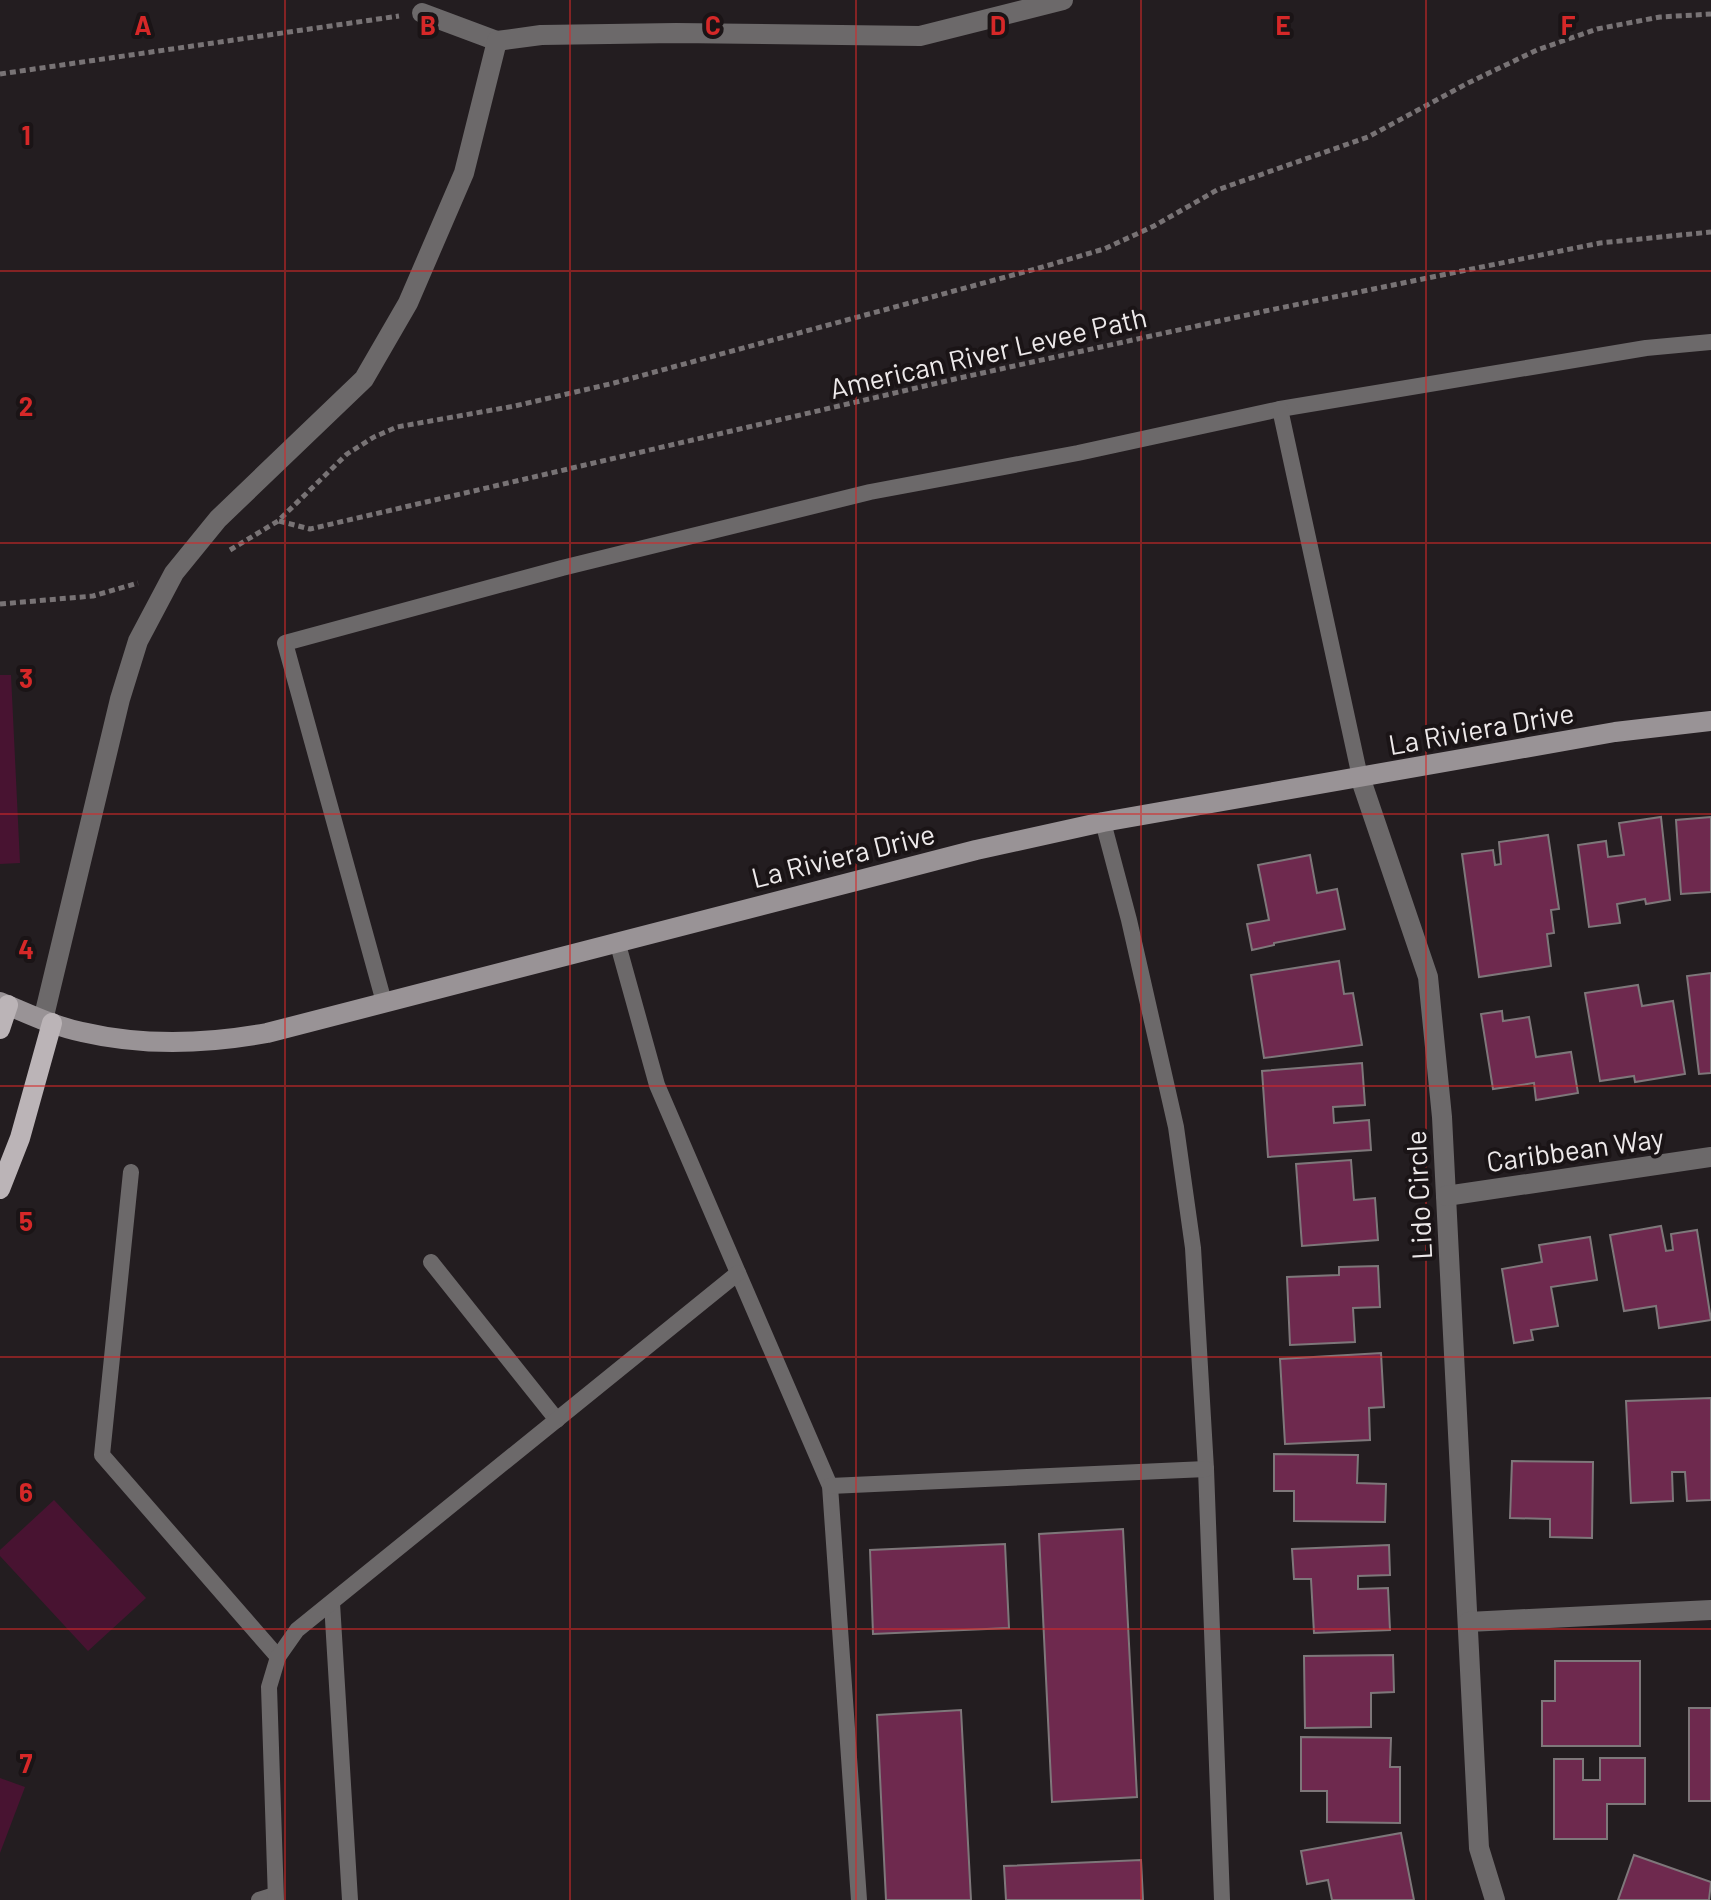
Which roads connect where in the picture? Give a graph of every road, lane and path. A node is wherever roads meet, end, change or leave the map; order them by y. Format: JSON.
{"nodes":[{"id":1,"x":1063,"y":0,"type":"edge"},
{"id":2,"x":422,"y":13,"type":"joint"},
{"id":3,"x":1711,"y":14,"type":"edge"},
{"id":4,"x":497,"y":41,"type":"junction"},
{"id":5,"x":0,"y":74,"type":"edge"},
{"id":6,"x":1711,"y":232,"type":"edge"},
{"id":7,"x":1711,"y":342,"type":"edge"},
{"id":8,"x":1280,"y":409,"type":"junction"},
{"id":9,"x":1711,"y":721,"type":"edge"},
{"id":10,"x":1360,"y":777,"type":"junction"},
{"id":11,"x":1103,"y":822,"type":"junction"},
{"id":12,"x":617,"y":941,"type":"junction"},
{"id":13,"x":384,"y":1002,"type":"junction"},
{"id":14,"x":4,"y":1003,"type":"edge"},
{"id":15,"x":47,"y":1022,"type":"junction"},
{"id":16,"x":0,"y":1029,"type":"edge"},
{"id":17,"x":1711,"y":1157,"type":"edge"},
{"id":18,"x":131,"y":1172,"type":"dead end"},
{"id":19,"x":0,"y":1189,"type":"edge"},
{"id":20,"x":1446,"y":1196,"type":"junction"},
{"id":21,"x":431,"y":1262,"type":"dead end"},
{"id":22,"x":738,"y":1273,"type":"junction"},
{"id":23,"x":557,"y":1420,"type":"junction"},
{"id":24,"x":1206,"y":1469,"type":"junction"},
{"id":25,"x":830,"y":1486,"type":"junction"},
{"id":26,"x":332,"y":1603,"type":"junction"},
{"id":27,"x":1711,"y":1610,"type":"edge"},
{"id":28,"x":1468,"y":1622,"type":"junction"},
{"id":29,"x":278,"y":1657,"type":"junction"},
{"id":30,"x":270,"y":1898,"type":"edge"},
{"id":31,"x":350,"y":1900,"type":"edge"},
{"id":32,"x":859,"y":1900,"type":"edge"},
{"id":33,"x":1222,"y":1900,"type":"edge"},
{"id":34,"x":1495,"y":1900,"type":"edge"}],
"edges":[{"from":1,"to":4,"type":"street"},
{"from":2,"to":4,"type":"street"},
{"from":2,"to":5,"type":"path"},
{"from":3,"to":6,"type":"path","name":"American River Levee Path"},
{"from":4,"to":15,"type":"street"},
{"from":7,"to":8,"type":"lane"},
{"from":8,"to":10,"type":"lane"},
{"from":8,"to":13,"type":"lane"},
{"from":9,"to":10,"type":"street","name":"La Riviera Drive"},
{"from":10,"to":11,"type":"street","name":"La Riviera Drive"},
{"from":10,"to":20,"type":"street","name":"Lido Circle"},
{"from":11,"to":12,"type":"street","name":"La Riviera Drive"},
{"from":11,"to":24,"type":"lane"},
{"from":12,"to":13,"type":"street","name":"La Riviera Drive"},
{"from":12,"to":22,"type":"lane"},
{"from":13,"to":15,"type":"street","name":"La Riviera Drive"},
{"from":14,"to":15,"type":"street","name":"La Riviera Drive"},
{"from":14,"to":16,"type":"main road"},
{"from":15,"to":19,"type":"main road"},
{"from":17,"to":20,"type":"street","name":"Caribbean Way"},
{"from":18,"to":29,"type":"lane"},
{"from":20,"to":28,"type":"street","name":"Lido Circle"},
{"from":21,"to":23,"type":"lane"},
{"from":22,"to":23,"type":"lane"},
{"from":22,"to":25,"type":"lane"},
{"from":23,"to":26,"type":"lane"},
{"from":24,"to":25,"type":"lane"},
{"from":24,"to":33,"type":"lane"},
{"from":25,"to":32,"type":"lane"},
{"from":26,"to":29,"type":"lane"},
{"from":26,"to":31,"type":"lane"},
{"from":27,"to":28,"type":"street"},
{"from":28,"to":34,"type":"street","name":"Lido Circle"},
{"from":29,"to":30,"type":"lane"}]}
